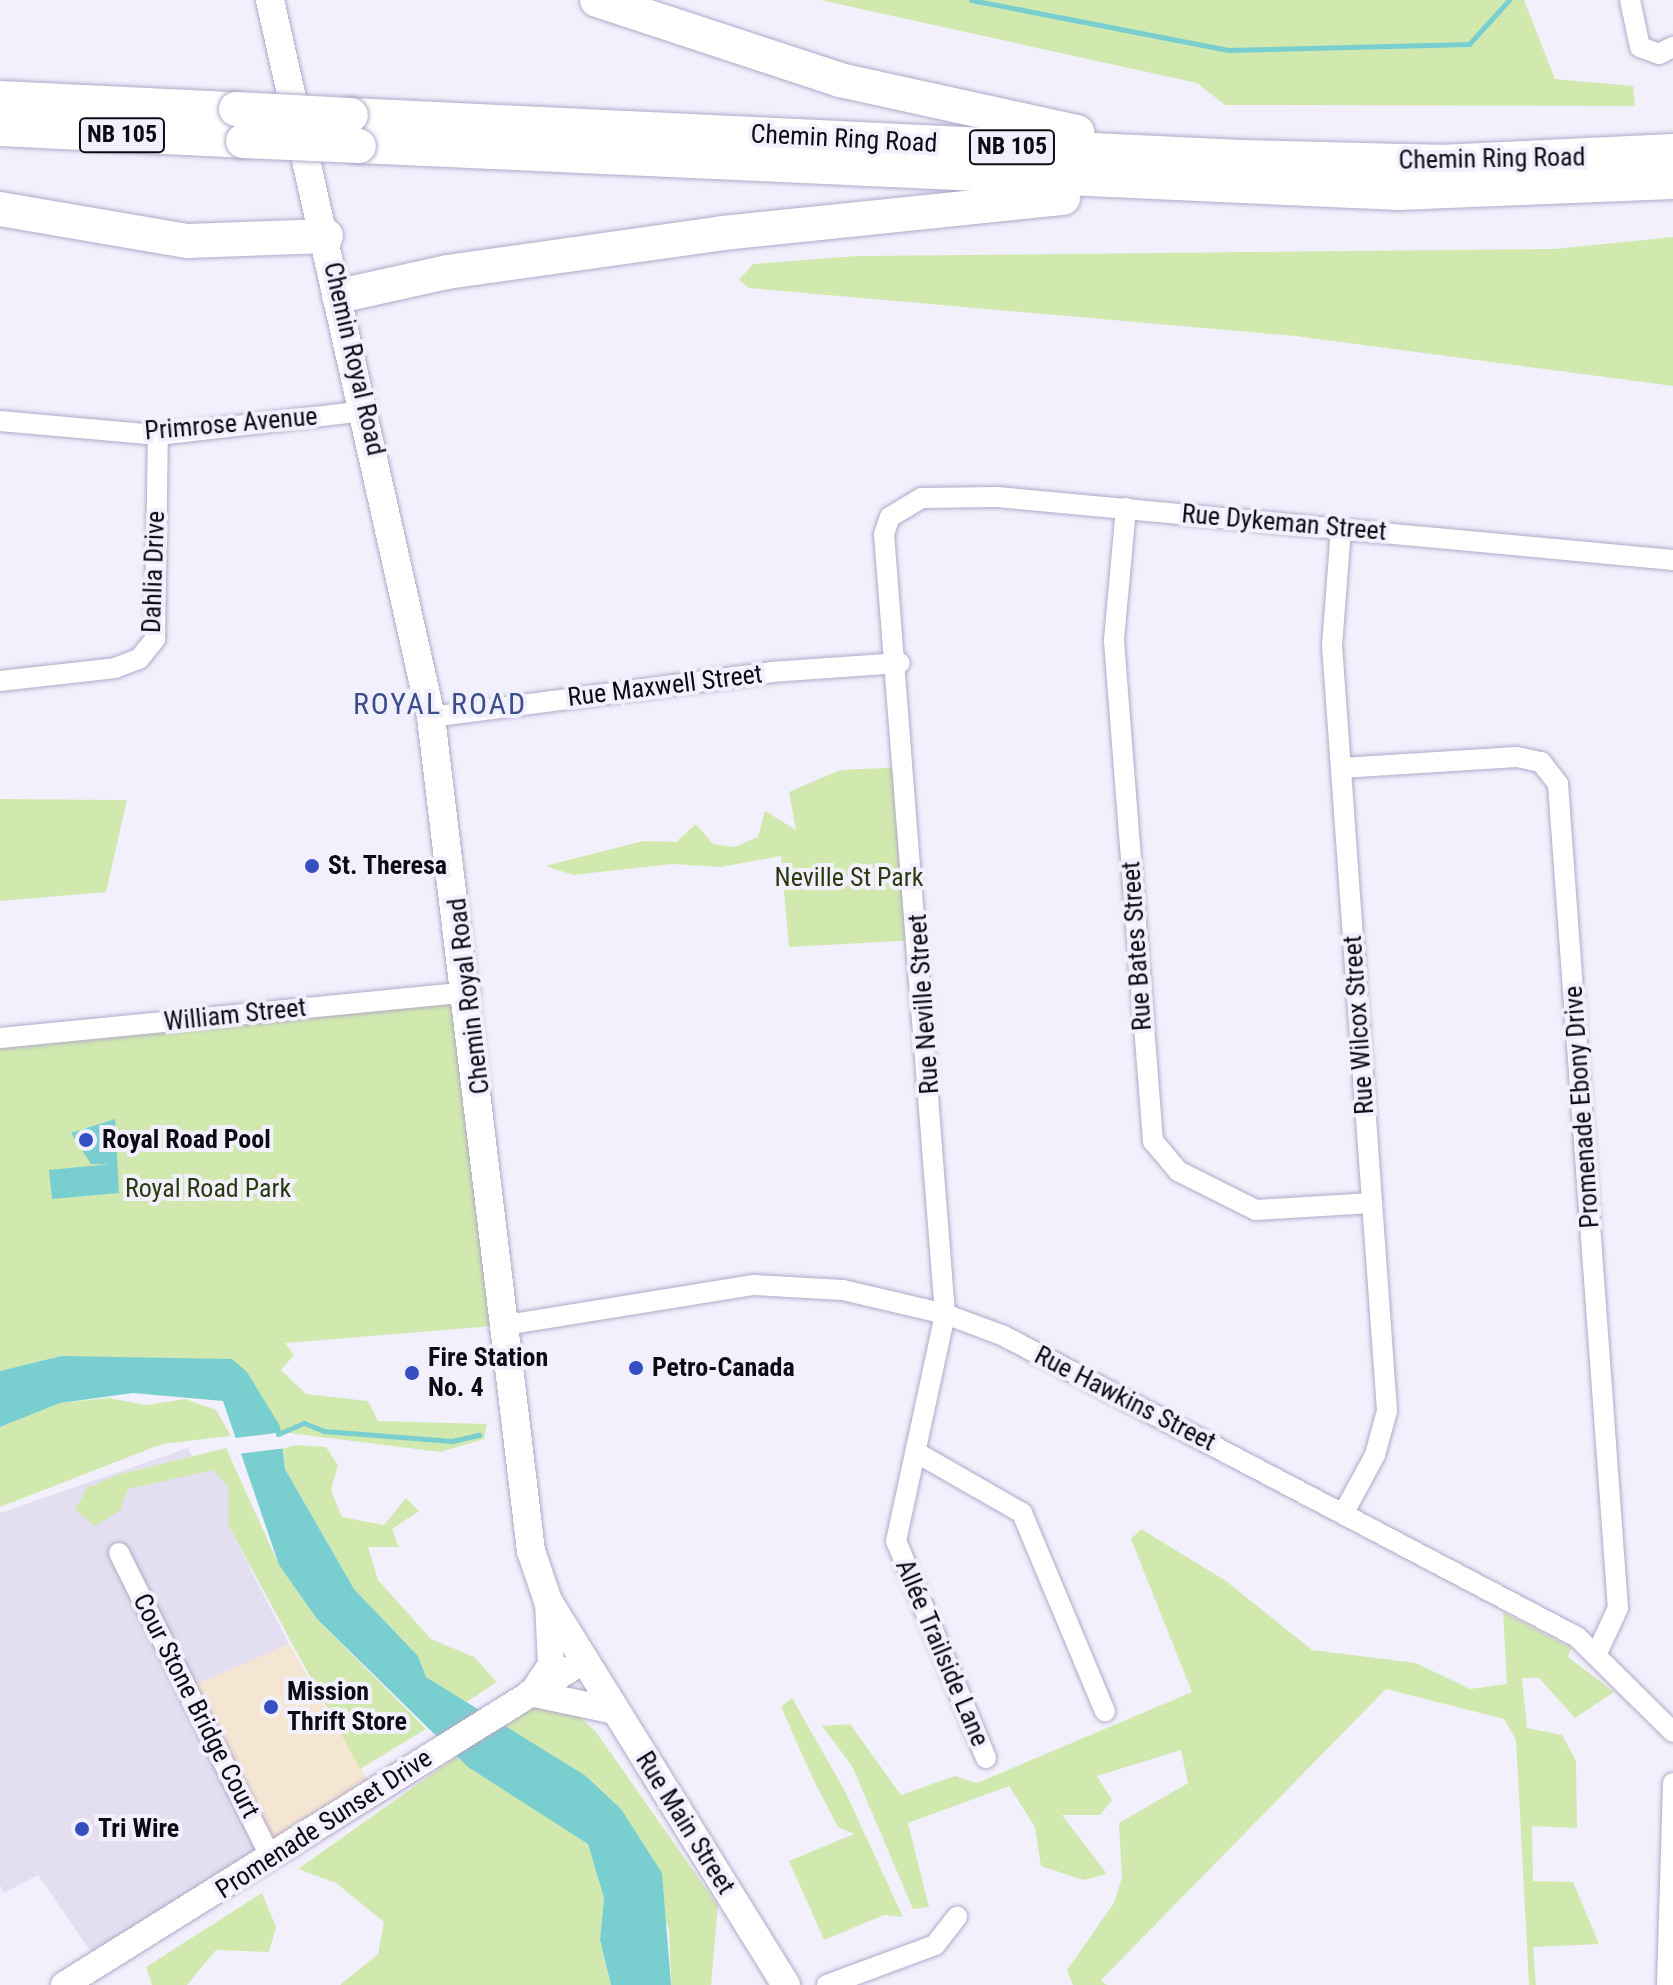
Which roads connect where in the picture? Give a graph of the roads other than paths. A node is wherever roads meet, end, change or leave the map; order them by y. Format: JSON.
{"nodes":[{"id":1,"x":270,"y":0,"type":"edge"},
{"id":2,"x":597,"y":0,"type":"edge"},
{"id":3,"x":1630,"y":0,"type":"edge"},
{"id":4,"x":1673,"y":47,"type":"edge"},
{"id":5,"x":0,"y":98,"type":"edge"},
{"id":6,"x":240,"y":125,"type":"junction"},
{"id":7,"x":0,"y":129,"type":"edge"},
{"id":8,"x":355,"y":130,"type":"junction"},
{"id":9,"x":1673,"y":151,"type":"edge"},
{"id":10,"x":1440,"y":162,"type":"junction"},
{"id":11,"x":1673,"y":182,"type":"edge"},
{"id":12,"x":1398,"y":193,"type":"junction"},
{"id":13,"x":0,"y":209,"type":"edge"},
{"id":14,"x":326,"y":236,"type":"junction"},
{"id":15,"x":339,"y":296,"type":"junction"},
{"id":16,"x":365,"y":411,"type":"junction"},
{"id":17,"x":0,"y":421,"type":"edge"},
{"id":18,"x":158,"y":435,"type":"junction"},
{"id":19,"x":897,"y":508,"type":"joint"},
{"id":20,"x":1126,"y":508,"type":"junction"},
{"id":21,"x":1341,"y":529,"type":"junction"},
{"id":22,"x":1673,"y":560,"type":"edge"},
{"id":23,"x":900,"y":663,"type":"junction"},
{"id":24,"x":0,"y":681,"type":"edge"},
{"id":25,"x":431,"y":717,"type":"junction"},
{"id":26,"x":1341,"y":768,"type":"junction"},
{"id":27,"x":470,"y":992,"type":"junction"},
{"id":28,"x":0,"y":1038,"type":"edge"},
{"id":29,"x":1372,"y":1203,"type":"junction"},
{"id":30,"x":945,"y":1314,"type":"junction"},
{"id":31,"x":506,"y":1325,"type":"junction"},
{"id":32,"x":919,"y":1454,"type":"junction"},
{"id":33,"x":1344,"y":1512,"type":"junction"},
{"id":34,"x":119,"y":1553,"type":"dead end"},
{"id":35,"x":548,"y":1601,"type":"junction"},
{"id":36,"x":1597,"y":1653,"type":"junction"},
{"id":37,"x":583,"y":1661,"type":"junction"},
{"id":38,"x":520,"y":1699,"type":"junction"},
{"id":39,"x":615,"y":1711,"type":"junction"},
{"id":40,"x":1105,"y":1711,"type":"dead end"},
{"id":41,"x":1673,"y":1732,"type":"edge"},
{"id":42,"x":986,"y":1758,"type":"dead end"},
{"id":43,"x":1673,"y":1783,"type":"edge"},
{"id":44,"x":271,"y":1858,"type":"junction"},
{"id":45,"x":957,"y":1917,"type":"dead end"},
{"id":46,"x":64,"y":1985,"type":"edge"},
{"id":47,"x":786,"y":1985,"type":"edge"},
{"id":48,"x":827,"y":1985,"type":"edge"},
{"id":49,"x":1667,"y":1985,"type":"edge"}],
"edges":[{"from":1,"to":14,"type":"main road","name":"Chemin Royal Road"},
{"from":2,"to":10,"type":"highway"},
{"from":3,"to":4,"type":"street"},
{"from":5,"to":6,"type":"highway","number":"NB 105"},
{"from":6,"to":7,"type":"highway","number":"NB 105"},
{"from":6,"to":8,"type":"highway","number":"NB 105","bridge":true},
{"from":8,"to":10,"type":"highway","name":"Chemin Ring Road","number":"NB 105"},
{"from":8,"to":12,"type":"highway","name":"Chemin Ring Road","number":"NB 105"},
{"from":9,"to":10,"type":"highway","name":"Chemin Ring Road","number":"NB 105"},
{"from":11,"to":12,"type":"highway","name":"Chemin Ring Road","number":"NB 105"},
{"from":12,"to":15,"type":"highway"},
{"from":13,"to":14,"type":"highway"},
{"from":14,"to":15,"type":"main road","name":"Chemin Royal Road"},
{"from":15,"to":16,"type":"main road","name":"Chemin Royal Road"},
{"from":16,"to":18,"type":"street","name":"Primrose Avenue"},
{"from":16,"to":25,"type":"main road","name":"Chemin Royal Road"},
{"from":17,"to":18,"type":"street","name":"Primrose Avenue"},
{"from":18,"to":24,"type":"street","name":"Dahlia Drive"},
{"from":19,"to":20,"type":"street","name":"Rue Dykeman Street"},
{"from":19,"to":23,"type":"street","name":"Rue Neville Street"},
{"from":20,"to":21,"type":"street","name":"Rue Dykeman Street"},
{"from":20,"to":29,"type":"street","name":"Rue Bates Street"},
{"from":21,"to":22,"type":"street","name":"Rue Dykeman Street"},
{"from":21,"to":26,"type":"street","name":"Rue Wilcox Street"},
{"from":23,"to":25,"type":"street","name":"Rue Maxwell Street"},
{"from":23,"to":30,"type":"street","name":"Rue Neville Street"},
{"from":25,"to":27,"type":"main road","name":"Chemin Royal Road"},
{"from":26,"to":29,"type":"street","name":"Rue Wilcox Street"},
{"from":26,"to":36,"type":"street","name":"Promenade Ebony Drive"},
{"from":27,"to":28,"type":"street","name":"William Street"},
{"from":27,"to":31,"type":"main road","name":"Chemin Royal Road"},
{"from":29,"to":33,"type":"street","name":"Rue Wilcox Street"},
{"from":30,"to":31,"type":"street","name":"Rue Hawkins Street"},
{"from":30,"to":32,"type":"street","name":"Allée Trailside Lane"},
{"from":30,"to":33,"type":"street","name":"Rue Hawkins Street"},
{"from":31,"to":35,"type":"main road","name":"Chemin Royal Road"},
{"from":32,"to":40,"type":"street"},
{"from":32,"to":42,"type":"street","name":"Allée Trailside Lane"},
{"from":33,"to":36,"type":"street","name":"Rue Hawkins Street"},
{"from":34,"to":44,"type":"street","name":"Cour Stone Bridge Court"},
{"from":35,"to":37,"type":"main road","name":"Chemin Royal Road"},
{"from":35,"to":38,"type":"street"},
{"from":36,"to":41,"type":"street","name":"Rue Hawkins Street"},
{"from":37,"to":38,"type":"street","name":"Promenade Sunset Drive"},
{"from":37,"to":39,"type":"main road","name":"Rue Main Street"},
{"from":38,"to":39,"type":"street"},
{"from":38,"to":44,"type":"street","name":"Promenade Sunset Drive"},
{"from":39,"to":47,"type":"main road","name":"Rue Main Street"},
{"from":43,"to":49,"type":"street"},
{"from":44,"to":46,"type":"street","name":"Promenade Sunset Drive"},
{"from":45,"to":48,"type":"street"}]}
